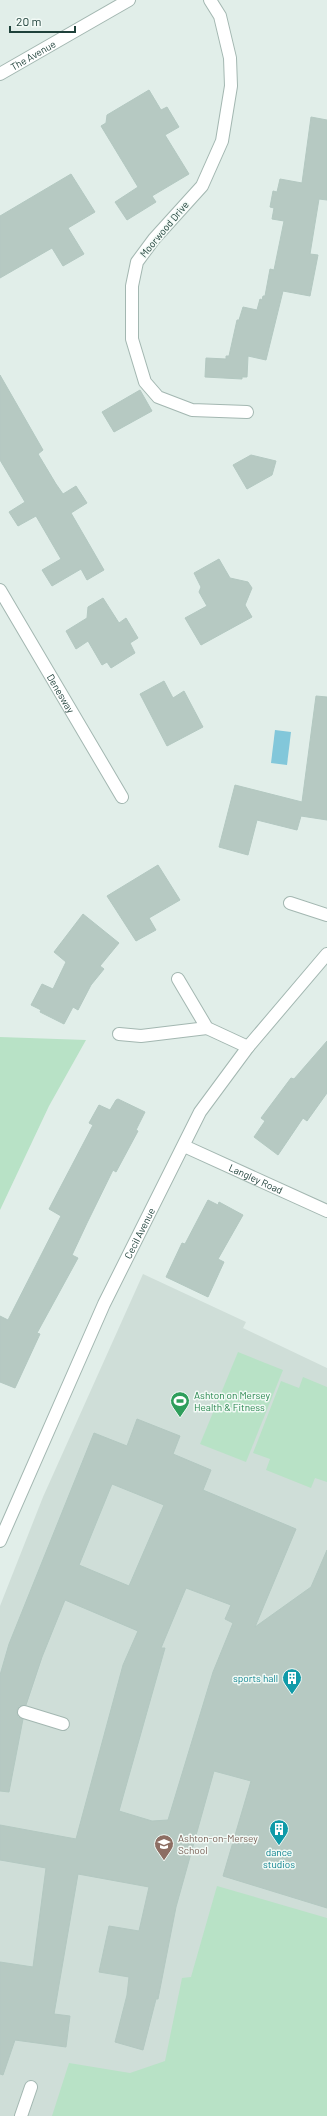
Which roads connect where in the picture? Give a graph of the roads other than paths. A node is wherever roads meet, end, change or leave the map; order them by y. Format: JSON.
{"nodes":[{"id":1,"x":129,"y":0,"type":"edge"},
{"id":2,"x":210,"y":0,"type":"edge"},
{"id":3,"x":0,"y":74,"type":"edge"},
{"id":4,"x":247,"y":412,"type":"dead end"},
{"id":5,"x":0,"y":590,"type":"edge"},
{"id":6,"x":122,"y":797,"type":"dead end"},
{"id":7,"x":290,"y":903,"type":"dead end"},
{"id":8,"x":327,"y":915,"type":"edge"},
{"id":9,"x":327,"y":954,"type":"edge"},
{"id":10,"x":178,"y":979,"type":"dead end"},
{"id":11,"x":207,"y":1028,"type":"junction"},
{"id":12,"x":119,"y":1034,"type":"dead end"},
{"id":13,"x":248,"y":1047,"type":"junction"},
{"id":14,"x":184,"y":1146,"type":"junction"},
{"id":15,"x":327,"y":1211,"type":"edge"},
{"id":16,"x":0,"y":1541,"type":"edge"},
{"id":17,"x":24,"y":1712,"type":"dead end"},
{"id":18,"x":62,"y":1724,"type":"dead end"},
{"id":19,"x":31,"y":2087,"type":"dead end"},
{"id":20,"x":21,"y":2116,"type":"edge"}],
"edges":[{"from":1,"to":3,"type":"street","name":"The Avenue"},
{"from":2,"to":4,"type":"street","name":"Moorwood Drive"},
{"from":5,"to":6,"type":"street","name":"Denesway"},
{"from":7,"to":8,"type":"street"},
{"from":9,"to":13,"type":"street","name":"Cecil Avenue"},
{"from":10,"to":11,"type":"street"},
{"from":11,"to":12,"type":"street"},
{"from":11,"to":13,"type":"street"},
{"from":13,"to":14,"type":"street","name":"Cecil Avenue"},
{"from":14,"to":15,"type":"street","name":"Langley Road"},
{"from":14,"to":16,"type":"street","name":"Cecil Avenue"},
{"from":17,"to":18,"type":"street"},
{"from":19,"to":20,"type":"street"}]}
